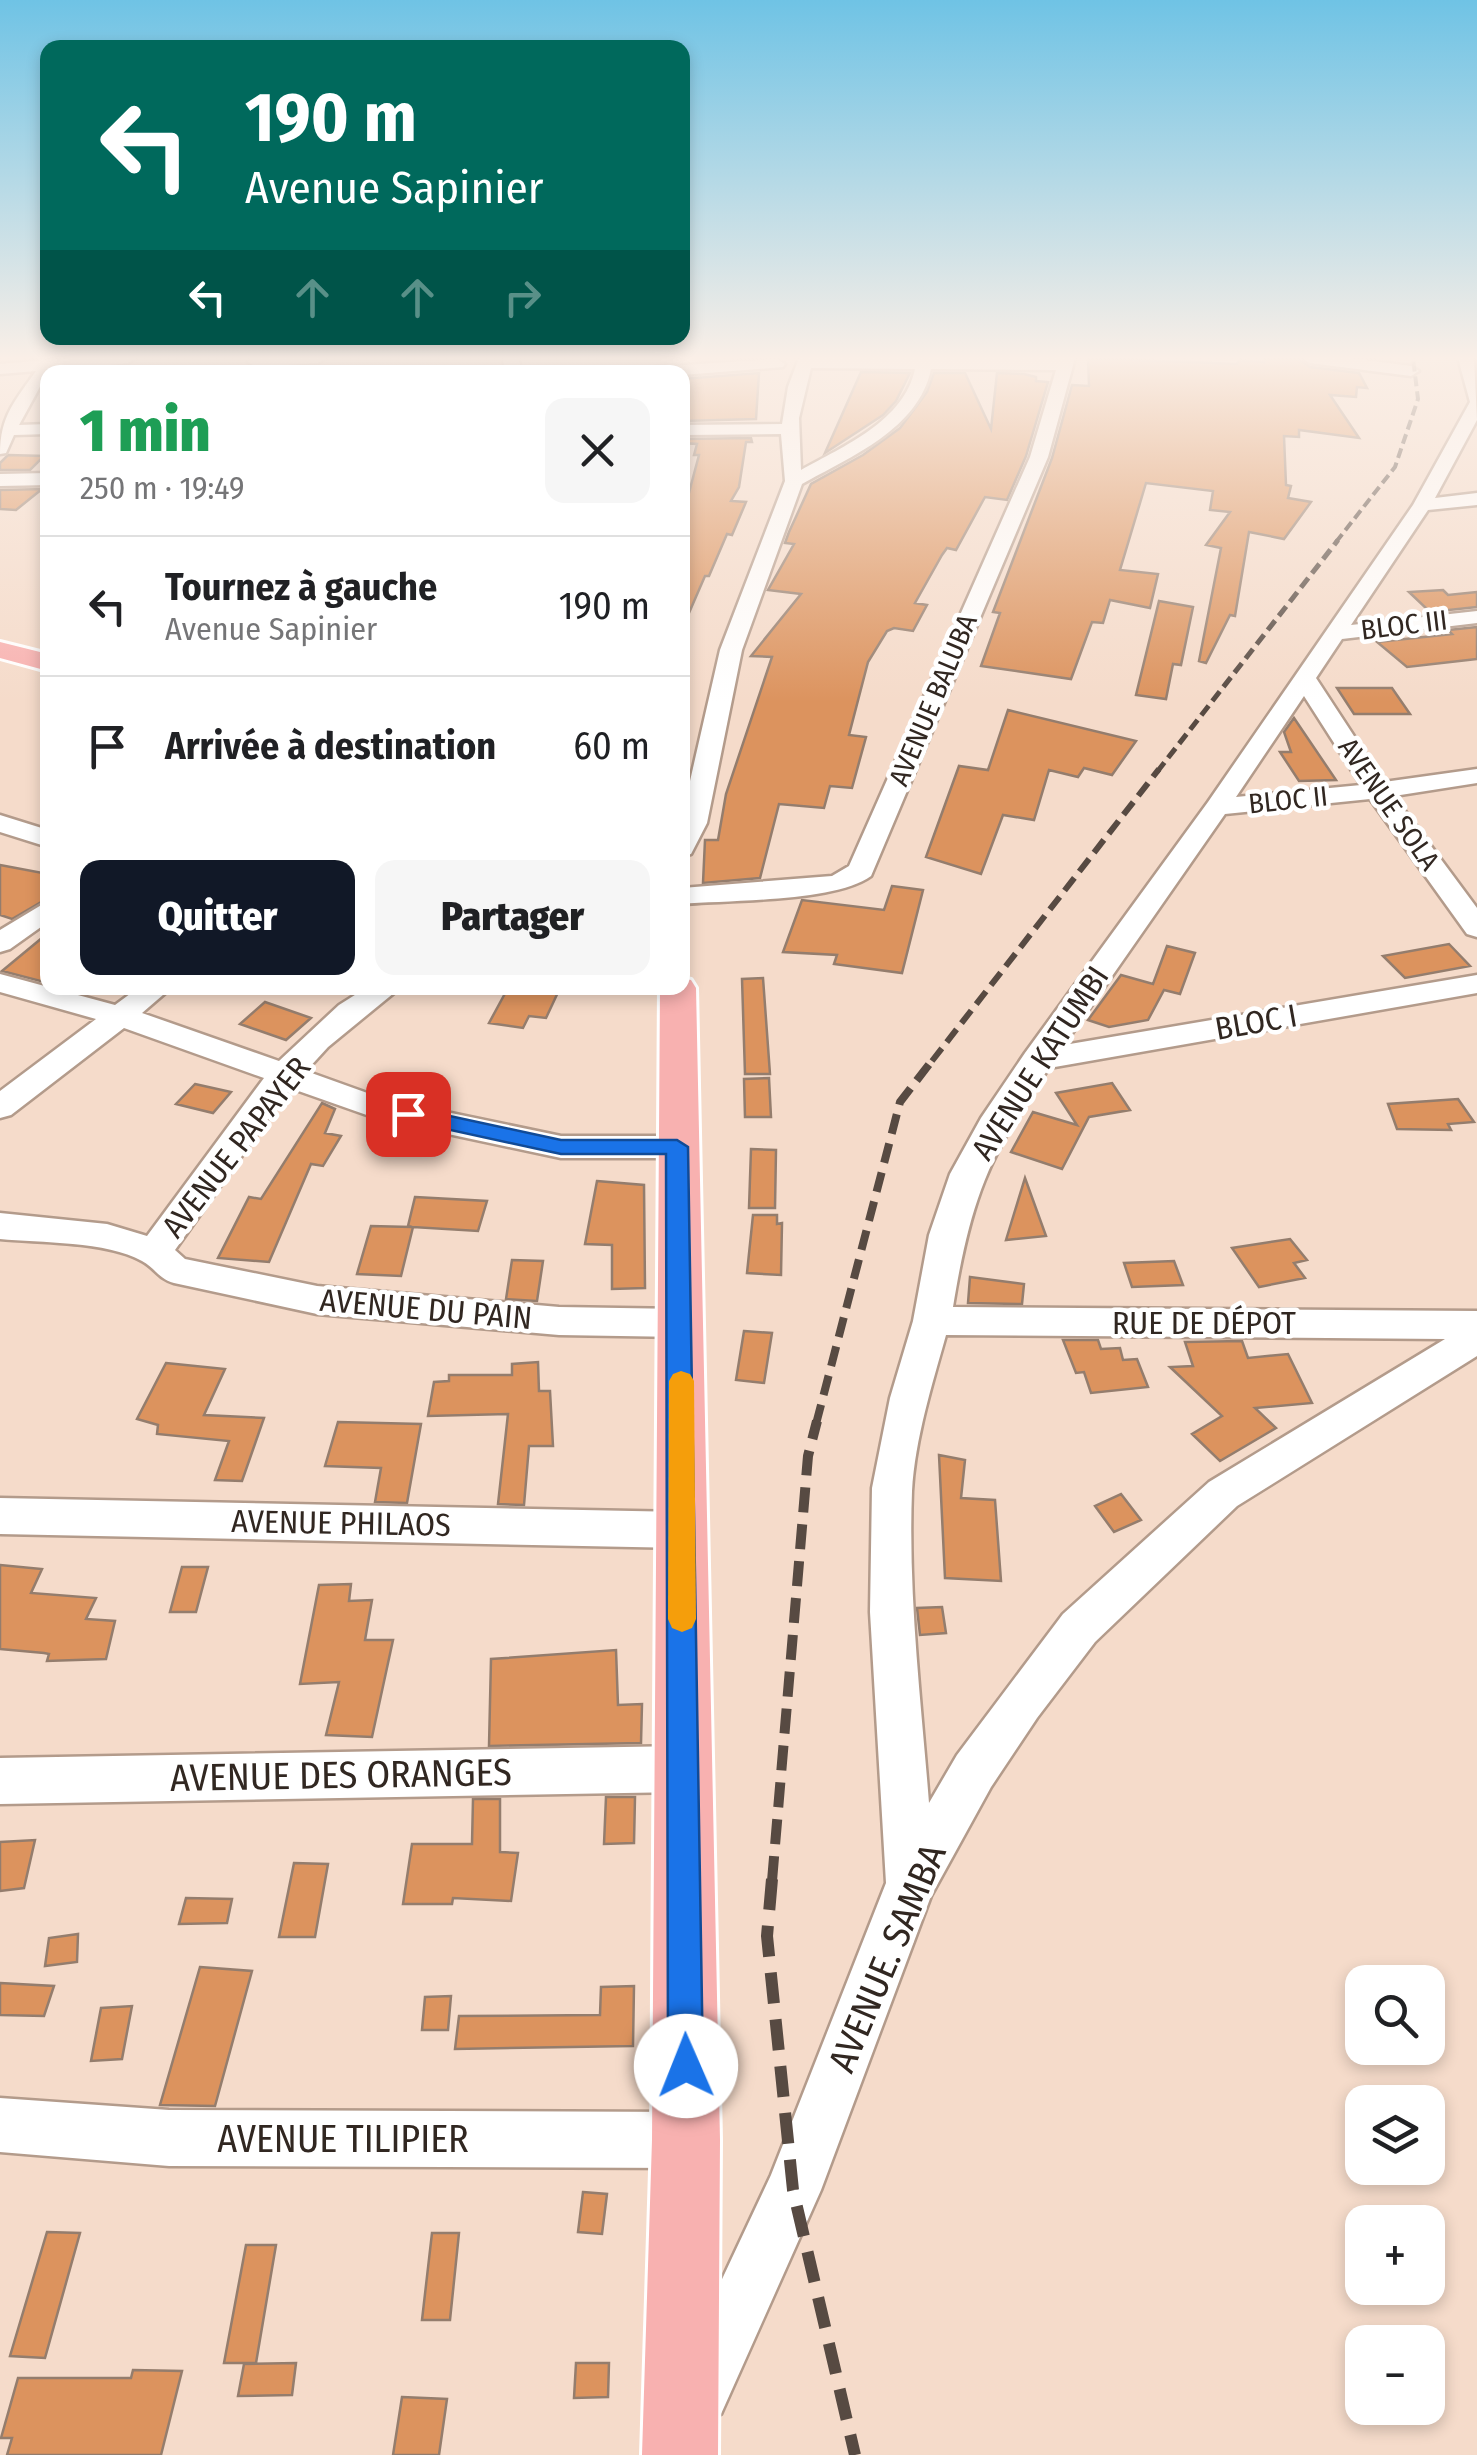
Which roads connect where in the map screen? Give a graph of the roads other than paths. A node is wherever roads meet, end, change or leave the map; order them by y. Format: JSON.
{"nodes":[{"id":1,"x":792,"y":473,"type":"edge"},
{"id":2,"x":807,"y":473,"type":"edge"},
{"id":3,"x":1032,"y":473,"type":"edge"},
{"id":4,"x":1439,"y":473,"type":"edge"},
{"id":5,"x":40,"y":479,"type":"edge"},
{"id":6,"x":0,"y":480,"type":"edge"},
{"id":7,"x":794,"y":481,"type":"junction"},
{"id":8,"x":1477,"y":499,"type":"edge"},
{"id":9,"x":1422,"y":505,"type":"junction"},
{"id":10,"x":1477,"y":617,"type":"edge"},
{"id":11,"x":1331,"y":634,"type":"junction"},
{"id":12,"x":0,"y":650,"type":"edge"},
{"id":13,"x":40,"y":660,"type":"edge"},
{"id":14,"x":1304,"y":678,"type":"junction"},
{"id":15,"x":1477,"y":776,"type":"edge"},
{"id":16,"x":1377,"y":791,"type":"junction"},
{"id":17,"x":1217,"y":807,"type":"junction"},
{"id":18,"x":0,"y":823,"type":"edge"},
{"id":19,"x":690,"y":831,"type":"edge"},
{"id":20,"x":40,"y":836,"type":"edge"},
{"id":21,"x":690,"y":895,"type":"edge"},
{"id":22,"x":40,"y":914,"type":"edge"},
{"id":23,"x":1477,"y":928,"type":"edge"},
{"id":24,"x":0,"y":942,"type":"edge"},
{"id":25,"x":0,"y":984,"type":"edge"},
{"id":26,"x":1477,"y":984,"type":"edge"},
{"id":27,"x":40,"y":995,"type":"edge"},
{"id":28,"x":42,"y":995,"type":"edge"},
{"id":29,"x":146,"y":995,"type":"edge"},
{"id":30,"x":374,"y":995,"type":"edge"},
{"id":31,"x":678,"y":995,"type":"edge"},
{"id":32,"x":118,"y":1015,"type":"junction"},
{"id":33,"x":1036,"y":1060,"type":"junction"},
{"id":34,"x":286,"y":1074,"type":"junction"},
{"id":35,"x":0,"y":1107,"type":"edge"},
{"id":36,"x":677,"y":1147,"type":"junction"},
{"id":37,"x":0,"y":1226,"type":"edge"},
{"id":38,"x":164,"y":1261,"type":"junction"},
{"id":39,"x":932,"y":1321,"type":"junction"},
{"id":40,"x":681,"y":1323,"type":"junction"},
{"id":41,"x":1477,"y":1325,"type":"edge"},
{"id":42,"x":1477,"y":1338,"type":"edge"},
{"id":43,"x":0,"y":1516,"type":"edge"},
{"id":44,"x":682,"y":1530,"type":"junction"},
{"id":45,"x":682,"y":1769,"type":"junction"},
{"id":46,"x":0,"y":1781,"type":"edge"},
{"id":47,"x":911,"y":1883,"type":"junction"},
{"id":48,"x":0,"y":2124,"type":"edge"},
{"id":49,"x":686,"y":2140,"type":"junction"},
{"id":50,"x":679,"y":2444,"type":"edge"}],
"edges":[{"from":1,"to":7,"type":"street"},
{"from":2,"to":7,"type":"street"},
{"from":3,"to":21,"type":"street","name":"AVENUE BALUBA"},
{"from":4,"to":9,"type":"street","name":"AVENUE KATUMBI"},
{"from":5,"to":6,"type":"street"},
{"from":7,"to":19,"type":"street"},
{"from":8,"to":9,"type":"street"},
{"from":9,"to":11,"type":"street","name":"AVENUE KATUMBI"},
{"from":10,"to":11,"type":"street","name":"BLOC III"},
{"from":11,"to":14,"type":"street","name":"AVENUE KATUMBI"},
{"from":12,"to":13,"type":"main road"},
{"from":14,"to":16,"type":"street","name":"AVENUE SOLA"},
{"from":14,"to":17,"type":"street","name":"AVENUE KATUMBI"},
{"from":15,"to":16,"type":"street","name":"BLOC II"},
{"from":16,"to":17,"type":"street","name":"BLOC II"},
{"from":16,"to":23,"type":"street","name":"AVENUE SOLA"},
{"from":17,"to":33,"type":"street","name":"AVENUE KATUMBI"},
{"from":18,"to":20,"type":"street"},
{"from":22,"to":24,"type":"street"},
{"from":25,"to":27,"type":"street"},
{"from":26,"to":33,"type":"street","name":"BLOC I"},
{"from":28,"to":32,"type":"street"},
{"from":29,"to":32,"type":"street"},
{"from":30,"to":34,"type":"street","name":"AVENUE PAPAYER"},
{"from":31,"to":36,"type":"main road"},
{"from":32,"to":34,"type":"street"},
{"from":32,"to":35,"type":"street"},
{"from":33,"to":39,"type":"street","name":"AVENUE KATUMBI"},
{"from":34,"to":36,"type":"street"},
{"from":34,"to":38,"type":"street","name":"AVENUE PAPAYER"},
{"from":36,"to":40,"type":"main road"},
{"from":37,"to":38,"type":"street","name":"AVENUE DU PAIN"},
{"from":38,"to":40,"type":"street","name":"AVENUE DU PAIN"},
{"from":39,"to":41,"type":"street","name":"RUE DE DÉPOT"},
{"from":39,"to":47,"type":"street","name":"AVENUE KATUMBI"},
{"from":40,"to":44,"type":"main road"},
{"from":42,"to":47,"type":"street","name":"AVENUE. SAMBA"},
{"from":43,"to":44,"type":"street","name":"AVENUE PHILAOS"},
{"from":44,"to":45,"type":"main road"},
{"from":45,"to":46,"type":"street","name":"AVENUE DES ORANGES"},
{"from":45,"to":49,"type":"main road"},
{"from":47,"to":50,"type":"street","name":"AVENUE. SAMBA"},
{"from":48,"to":49,"type":"street","name":"AVENUE TILIPIER"},
{"from":49,"to":50,"type":"main road"}]}
